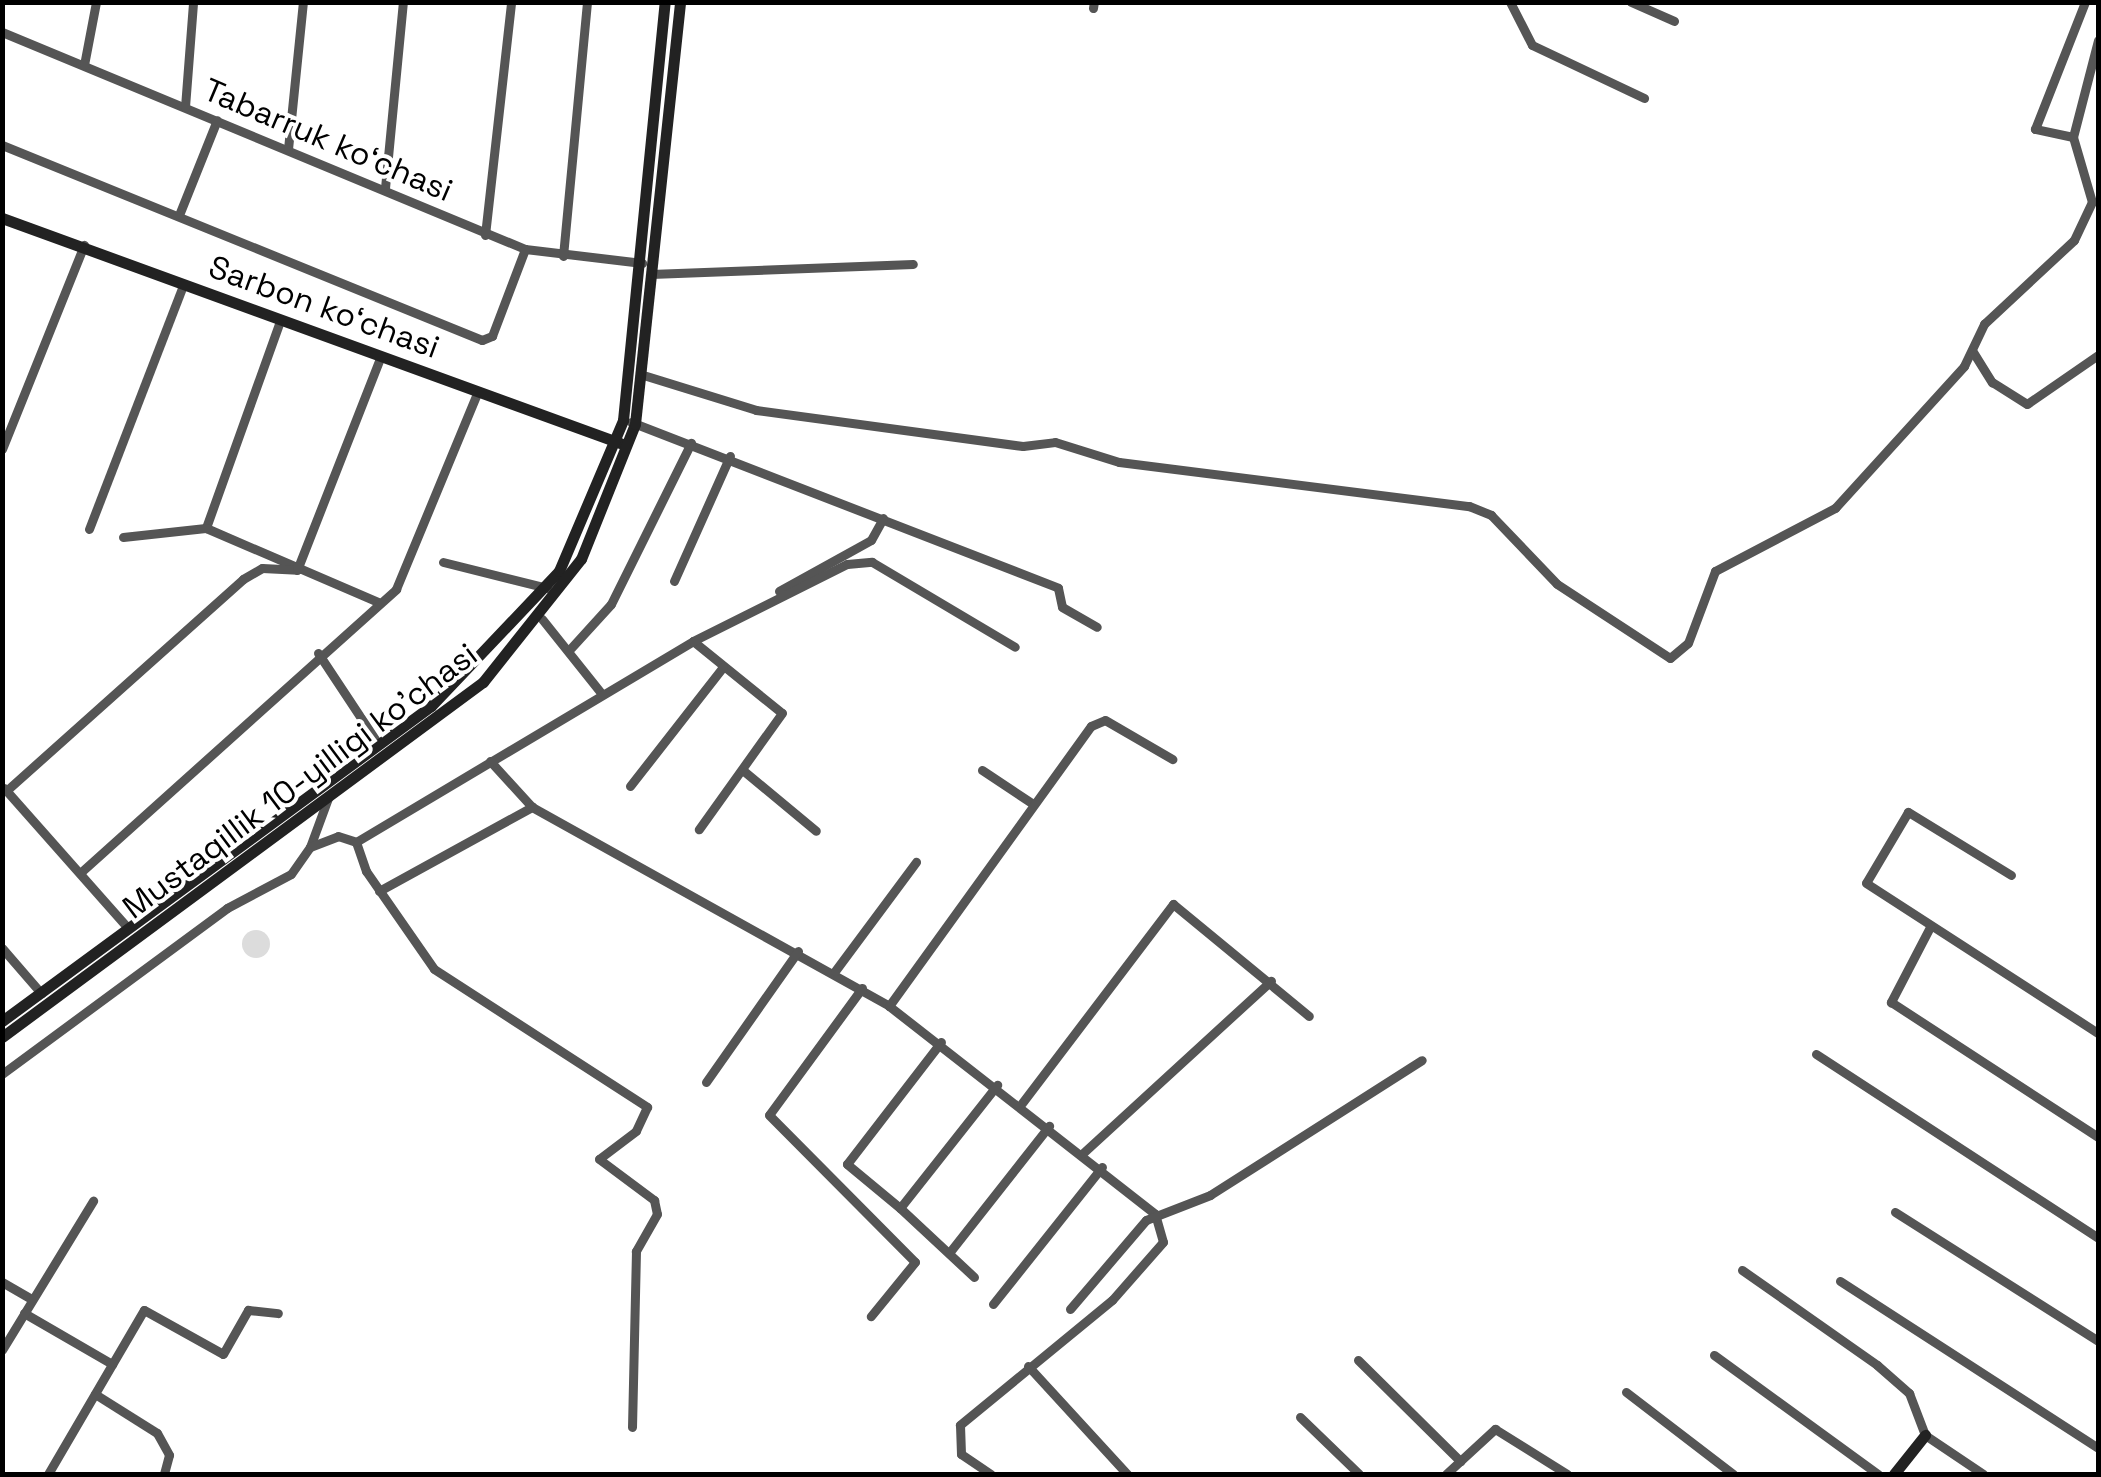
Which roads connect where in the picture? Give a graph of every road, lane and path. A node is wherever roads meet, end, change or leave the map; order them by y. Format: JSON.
{"nodes":[{"id":1,"x":96,"y":2,"type":"edge"},
{"id":2,"x":193,"y":2,"type":"edge"},
{"id":3,"x":303,"y":2,"type":"edge"},
{"id":4,"x":403,"y":2,"type":"edge"},
{"id":5,"x":511,"y":2,"type":"edge"},
{"id":6,"x":587,"y":2,"type":"edge"},
{"id":7,"x":665,"y":2,"type":"edge"},
{"id":8,"x":680,"y":2,"type":"edge"},
{"id":9,"x":1510,"y":2,"type":"edge"},
{"id":10,"x":1631,"y":2,"type":"edge"},
{"id":11,"x":2085,"y":2,"type":"edge"},
{"id":12,"x":1674,"y":21,"type":"dead end"},
{"id":13,"x":2,"y":32,"type":"edge"},
{"id":14,"x":2098,"y":40,"type":"edge"},
{"id":15,"x":84,"y":65,"type":"junction"},
{"id":16,"x":1644,"y":98,"type":"dead end"},
{"id":17,"x":185,"y":108,"type":"junction"},
{"id":18,"x":217,"y":120,"type":"junction"},
{"id":19,"x":2073,"y":138,"type":"junction"},
{"id":20,"x":5,"y":146,"type":"edge"},
{"id":21,"x":288,"y":149,"type":"junction"},
{"id":22,"x":2,"y":157,"type":"edge"},
{"id":23,"x":385,"y":188,"type":"junction"},
{"id":24,"x":179,"y":215,"type":"junction"},
{"id":25,"x":2,"y":218,"type":"edge"},
{"id":26,"x":486,"y":234,"type":"junction"},
{"id":27,"x":84,"y":245,"type":"junction"},
{"id":28,"x":525,"y":249,"type":"junction"},
{"id":29,"x":563,"y":256,"type":"junction"},
{"id":30,"x":642,"y":263,"type":"junction"},
{"id":31,"x":914,"y":264,"type":"dead end"},
{"id":32,"x":651,"y":274,"type":"junction"},
{"id":33,"x":183,"y":286,"type":"junction"},
{"id":34,"x":280,"y":321,"type":"junction"},
{"id":35,"x":1973,"y":352,"type":"junction"},
{"id":36,"x":2098,"y":355,"type":"edge"},
{"id":37,"x":382,"y":356,"type":"junction"},
{"id":38,"x":640,"y":374,"type":"junction"},
{"id":39,"x":478,"y":391,"type":"junction"},
{"id":40,"x":629,"y":422,"type":"junction"},
{"id":41,"x":691,"y":443,"type":"junction"},
{"id":42,"x":622,"y":444,"type":"junction"},
{"id":43,"x":2,"y":449,"type":"edge"},
{"id":44,"x":730,"y":456,"type":"junction"},
{"id":45,"x":883,"y":518,"type":"junction"},
{"id":46,"x":206,"y":528,"type":"junction"},
{"id":47,"x":89,"y":529,"type":"dead end"},
{"id":48,"x":123,"y":537,"type":"dead end"},
{"id":49,"x":443,"y":562,"type":"dead end"},
{"id":50,"x":297,"y":570,"type":"junction"},
{"id":51,"x":674,"y":581,"type":"dead end"},
{"id":52,"x":553,"y":590,"type":"junction"},
{"id":53,"x":378,"y":602,"type":"junction"},
{"id":54,"x":542,"y":619,"type":"junction"},
{"id":55,"x":1096,"y":626,"type":"dead end"},
{"id":56,"x":715,"y":633,"type":"junction"},
{"id":57,"x":692,"y":641,"type":"junction"},
{"id":58,"x":1016,"y":647,"type":"dead end"},
{"id":59,"x":570,"y":648,"type":"junction"},
{"id":60,"x":318,"y":653,"type":"junction"},
{"id":61,"x":723,"y":667,"type":"junction"},
{"id":62,"x":601,"y":693,"type":"junction"},
{"id":63,"x":379,"y":745,"type":"junction"},
{"id":64,"x":1172,"y":760,"type":"dead end"},
{"id":65,"x":490,"y":761,"type":"junction"},
{"id":66,"x":982,"y":770,"type":"dead end"},
{"id":67,"x":745,"y":772,"type":"junction"},
{"id":68,"x":630,"y":786,"type":"dead end"},
{"id":69,"x":4,"y":789,"type":"edge"},
{"id":70,"x":328,"y":798,"type":"junction"},
{"id":71,"x":1033,"y":804,"type":"junction"},
{"id":72,"x":532,"y":807,"type":"junction"},
{"id":73,"x":698,"y":829,"type":"dead end"},
{"id":74,"x":816,"y":831,"type":"dead end"},
{"id":75,"x":356,"y":842,"type":"junction"},
{"id":76,"x":310,"y":847,"type":"junction"},
{"id":77,"x":916,"y":862,"type":"dead end"},
{"id":78,"x":80,"y":873,"type":"junction"},
{"id":79,"x":2011,"y":875,"type":"dead end"},
{"id":80,"x":379,"y":892,"type":"junction"},
{"id":81,"x":1930,"y":926,"type":"junction"},
{"id":82,"x":128,"y":928,"type":"junction"},
{"id":83,"x":2,"y":948,"type":"edge"},
{"id":84,"x":798,"y":950,"type":"junction"},
{"id":85,"x":835,"y":971,"type":"junction"},
{"id":86,"x":1271,"y":982,"type":"junction"},
{"id":87,"x":862,"y":988,"type":"junction"},
{"id":88,"x":41,"y":993,"type":"junction"},
{"id":89,"x":889,"y":1006,"type":"junction"},
{"id":90,"x":1309,"y":1016,"type":"dead end"},
{"id":91,"x":2,"y":1021,"type":"edge"},
{"id":92,"x":2098,"y":1033,"type":"edge"},
{"id":93,"x":2,"y":1037,"type":"edge"},
{"id":94,"x":941,"y":1042,"type":"junction"},
{"id":95,"x":1816,"y":1054,"type":"dead end"},
{"id":96,"x":1422,"y":1060,"type":"dead end"},
{"id":97,"x":2,"y":1074,"type":"edge"},
{"id":98,"x":706,"y":1082,"type":"dead end"},
{"id":99,"x":998,"y":1085,"type":"junction"},
{"id":100,"x":1022,"y":1104,"type":"junction"},
{"id":101,"x":1049,"y":1126,"type":"junction"},
{"id":102,"x":2098,"y":1137,"type":"edge"},
{"id":103,"x":1083,"y":1153,"type":"junction"},
{"id":104,"x":1102,"y":1167,"type":"junction"},
{"id":105,"x":93,"y":1201,"type":"dead end"},
{"id":106,"x":900,"y":1208,"type":"junction"},
{"id":107,"x":1895,"y":1212,"type":"dead end"},
{"id":108,"x":1155,"y":1214,"type":"junction"},
{"id":109,"x":2098,"y":1238,"type":"edge"},
{"id":110,"x":949,"y":1253,"type":"junction"},
{"id":111,"x":1742,"y":1270,"type":"dead end"},
{"id":112,"x":974,"y":1277,"type":"dead end"},
{"id":113,"x":1840,"y":1281,"type":"dead end"},
{"id":114,"x":2,"y":1282,"type":"edge"},
{"id":115,"x":32,"y":1299,"type":"junction"},
{"id":116,"x":993,"y":1304,"type":"dead end"},
{"id":117,"x":1070,"y":1309,"type":"dead end"},
{"id":118,"x":24,"y":1312,"type":"junction"},
{"id":119,"x":278,"y":1313,"type":"dead end"},
{"id":120,"x":871,"y":1316,"type":"dead end"},
{"id":121,"x":2098,"y":1341,"type":"edge"},
{"id":122,"x":2,"y":1350,"type":"edge"},
{"id":123,"x":1714,"y":1355,"type":"dead end"},
{"id":124,"x":1358,"y":1360,"type":"dead end"},
{"id":125,"x":112,"y":1364,"type":"junction"},
{"id":126,"x":1028,"y":1366,"type":"junction"},
{"id":127,"x":1626,"y":1392,"type":"dead end"},
{"id":128,"x":95,"y":1394,"type":"junction"},
{"id":129,"x":1300,"y":1417,"type":"dead end"},
{"id":130,"x":632,"y":1427,"type":"dead end"},
{"id":131,"x":1926,"y":1435,"type":"junction"},
{"id":132,"x":2098,"y":1448,"type":"edge"},
{"id":133,"x":1460,"y":1461,"type":"junction"},
{"id":134,"x":48,"y":1474,"type":"edge"},
{"id":135,"x":164,"y":1474,"type":"edge"},
{"id":136,"x":991,"y":1474,"type":"edge"},
{"id":137,"x":1127,"y":1474,"type":"edge"},
{"id":138,"x":1359,"y":1474,"type":"edge"},
{"id":139,"x":1446,"y":1474,"type":"edge"},
{"id":140,"x":1567,"y":1474,"type":"edge"},
{"id":141,"x":1733,"y":1474,"type":"edge"},
{"id":142,"x":1878,"y":1474,"type":"edge"},
{"id":143,"x":1894,"y":1474,"type":"edge"},
{"id":144,"x":1983,"y":1474,"type":"edge"}],
"edges":[{"from":1,"to":15,"type":"street"},
{"from":2,"to":17,"type":"street"},
{"from":3,"to":21,"type":"street"},
{"from":4,"to":23,"type":"street"},
{"from":5,"to":26,"type":"street"},
{"from":6,"to":29,"type":"street"},
{"from":7,"to":30,"type":"main road","name":"Mustaqillik 10-yilligi ko'chasi"},
{"from":8,"to":32,"type":"main road","name":"Mustaqillik 10-yilligi ko'chasi"},
{"from":9,"to":16,"type":"street"},
{"from":10,"to":12,"type":"street"},
{"from":11,"to":19,"type":"street"},
{"from":13,"to":15,"type":"street","name":"Tabarruk koʻchasi"},
{"from":14,"to":19,"type":"street"},
{"from":15,"to":17,"type":"street","name":"Tabarruk koʻchasi"},
{"from":17,"to":18,"type":"street","name":"Tabarruk koʻchasi"},
{"from":18,"to":21,"type":"street","name":"Tabarruk koʻchasi"},
{"from":18,"to":24,"type":"street"},
{"from":19,"to":35,"type":"street"},
{"from":20,"to":22,"type":"street"},
{"from":20,"to":24,"type":"street"},
{"from":21,"to":23,"type":"street","name":"Tabarruk koʻchasi"},
{"from":23,"to":26,"type":"street","name":"Tabarruk koʻchasi"},
{"from":24,"to":28,"type":"street"},
{"from":25,"to":27,"type":"main road","name":"Sarbon koʻchasi"},
{"from":26,"to":28,"type":"street","name":"Tabarruk koʻchasi"},
{"from":27,"to":33,"type":"main road","name":"Sarbon koʻchasi"},
{"from":27,"to":43,"type":"street"},
{"from":28,"to":29,"type":"street","name":"Tabarruk koʻchasi"},
{"from":29,"to":30,"type":"street","name":"Tabarruk koʻchasi"},
{"from":30,"to":40,"type":"main road","name":"Mustaqillik 10-yilligi ko'chasi"},
{"from":31,"to":32,"type":"street"},
{"from":32,"to":38,"type":"main road","name":"Mustaqillik 10-yilligi ko'chasi"},
{"from":33,"to":34,"type":"main road","name":"Sarbon koʻchasi"},
{"from":33,"to":47,"type":"street"},
{"from":34,"to":37,"type":"main road","name":"Sarbon koʻchasi"},
{"from":34,"to":46,"type":"street"},
{"from":35,"to":36,"type":"street"},
{"from":35,"to":38,"type":"street"},
{"from":37,"to":39,"type":"main road","name":"Sarbon koʻchasi"},
{"from":37,"to":50,"type":"street"},
{"from":38,"to":40,"type":"main road","name":"Mustaqillik 10-yilligi ko'chasi"},
{"from":39,"to":42,"type":"main road","name":"Sarbon koʻchasi"},
{"from":39,"to":53,"type":"street"},
{"from":40,"to":41,"type":"street"},
{"from":40,"to":42,"type":"main road","name":"Mustaqillik 10-yilligi ko'chasi"},
{"from":41,"to":44,"type":"street"},
{"from":41,"to":59,"type":"street"},
{"from":42,"to":52,"type":"main road","name":"Mustaqillik 10-yilligi ko'chasi"},
{"from":44,"to":45,"type":"street"},
{"from":44,"to":51,"type":"street"},
{"from":45,"to":55,"type":"street"},
{"from":45,"to":56,"type":"street"},
{"from":46,"to":48,"type":"street"},
{"from":46,"to":50,"type":"street"},
{"from":49,"to":52,"type":"street"},
{"from":50,"to":53,"type":"street"},
{"from":50,"to":69,"type":"street"},
{"from":52,"to":54,"type":"main road","name":"Mustaqillik 10-yilligi ko'chasi"},
{"from":52,"to":63,"type":"main road","name":"Mustaqillik 10-yilligi ko'chasi"},
{"from":53,"to":60,"type":"street"},
{"from":54,"to":59,"type":"street"},
{"from":54,"to":70,"type":"main road","name":"Mustaqillik 10-yilligi ko'chasi"},
{"from":56,"to":57,"type":"street"},
{"from":56,"to":58,"type":"street"},
{"from":57,"to":61,"type":"street"},
{"from":57,"to":62,"type":"street"},
{"from":59,"to":62,"type":"street"},
{"from":60,"to":63,"type":"street"},
{"from":60,"to":78,"type":"street"},
{"from":61,"to":67,"type":"street"},
{"from":61,"to":68,"type":"street"},
{"from":62,"to":65,"type":"street"},
{"from":63,"to":82,"type":"main road","name":"Mustaqillik 10-yilligi ko'chasi"},
{"from":64,"to":71,"type":"street"},
{"from":65,"to":72,"type":"street"},
{"from":65,"to":75,"type":"street"},
{"from":66,"to":71,"type":"street"},
{"from":67,"to":73,"type":"street"},
{"from":67,"to":74,"type":"street"},
{"from":69,"to":78,"type":"street"},
{"from":70,"to":76,"type":"street"},
{"from":70,"to":93,"type":"main road","name":"Mustaqillik 10-yilligi ko'chasi"},
{"from":71,"to":89,"type":"street"},
{"from":72,"to":80,"type":"street"},
{"from":72,"to":84,"type":"street"},
{"from":75,"to":76,"type":"street"},
{"from":75,"to":80,"type":"street"},
{"from":76,"to":97,"type":"street"},
{"from":77,"to":85,"type":"street"},
{"from":78,"to":82,"type":"street"},
{"from":79,"to":81,"type":"street"},
{"from":80,"to":130,"type":"street"},
{"from":81,"to":92,"type":"street"},
{"from":81,"to":102,"type":"street"},
{"from":82,"to":88,"type":"main road","name":"Mustaqillik 10-yilligi ko'chasi"},
{"from":83,"to":88,"type":"street"},
{"from":84,"to":85,"type":"street"},
{"from":84,"to":98,"type":"street"},
{"from":85,"to":87,"type":"street"},
{"from":86,"to":90,"type":"street"},
{"from":86,"to":100,"type":"street"},
{"from":86,"to":103,"type":"street"},
{"from":87,"to":89,"type":"street"},
{"from":87,"to":120,"type":"street"},
{"from":88,"to":91,"type":"main road","name":"Mustaqillik 10-yilligi ko'chasi"},
{"from":89,"to":94,"type":"street"},
{"from":94,"to":99,"type":"street"},
{"from":94,"to":106,"type":"street"},
{"from":95,"to":109,"type":"street"},
{"from":96,"to":108,"type":"street"},
{"from":99,"to":100,"type":"street"},
{"from":99,"to":106,"type":"street"},
{"from":100,"to":101,"type":"street"},
{"from":101,"to":103,"type":"street"},
{"from":101,"to":110,"type":"street"},
{"from":103,"to":104,"type":"street"},
{"from":104,"to":108,"type":"street"},
{"from":104,"to":116,"type":"street"},
{"from":105,"to":115,"type":"street"},
{"from":106,"to":110,"type":"street"},
{"from":107,"to":121,"type":"street"},
{"from":108,"to":117,"type":"street"},
{"from":108,"to":126,"type":"street"},
{"from":110,"to":112,"type":"street"},
{"from":111,"to":131,"type":"street"},
{"from":113,"to":132,"type":"street"},
{"from":114,"to":115,"type":"street"},
{"from":115,"to":118,"type":"street"},
{"from":118,"to":122,"type":"street"},
{"from":118,"to":125,"type":"street"},
{"from":119,"to":125,"type":"street"},
{"from":123,"to":142,"type":"street"},
{"from":124,"to":133,"type":"street"},
{"from":125,"to":128,"type":"street"},
{"from":126,"to":136,"type":"street"},
{"from":126,"to":137,"type":"street"},
{"from":127,"to":141,"type":"street"},
{"from":128,"to":134,"type":"street"},
{"from":128,"to":135,"type":"street"},
{"from":129,"to":138,"type":"street"},
{"from":131,"to":143,"type":"main road"},
{"from":131,"to":144,"type":"street"},
{"from":133,"to":139,"type":"street"},
{"from":133,"to":140,"type":"street"}]}
